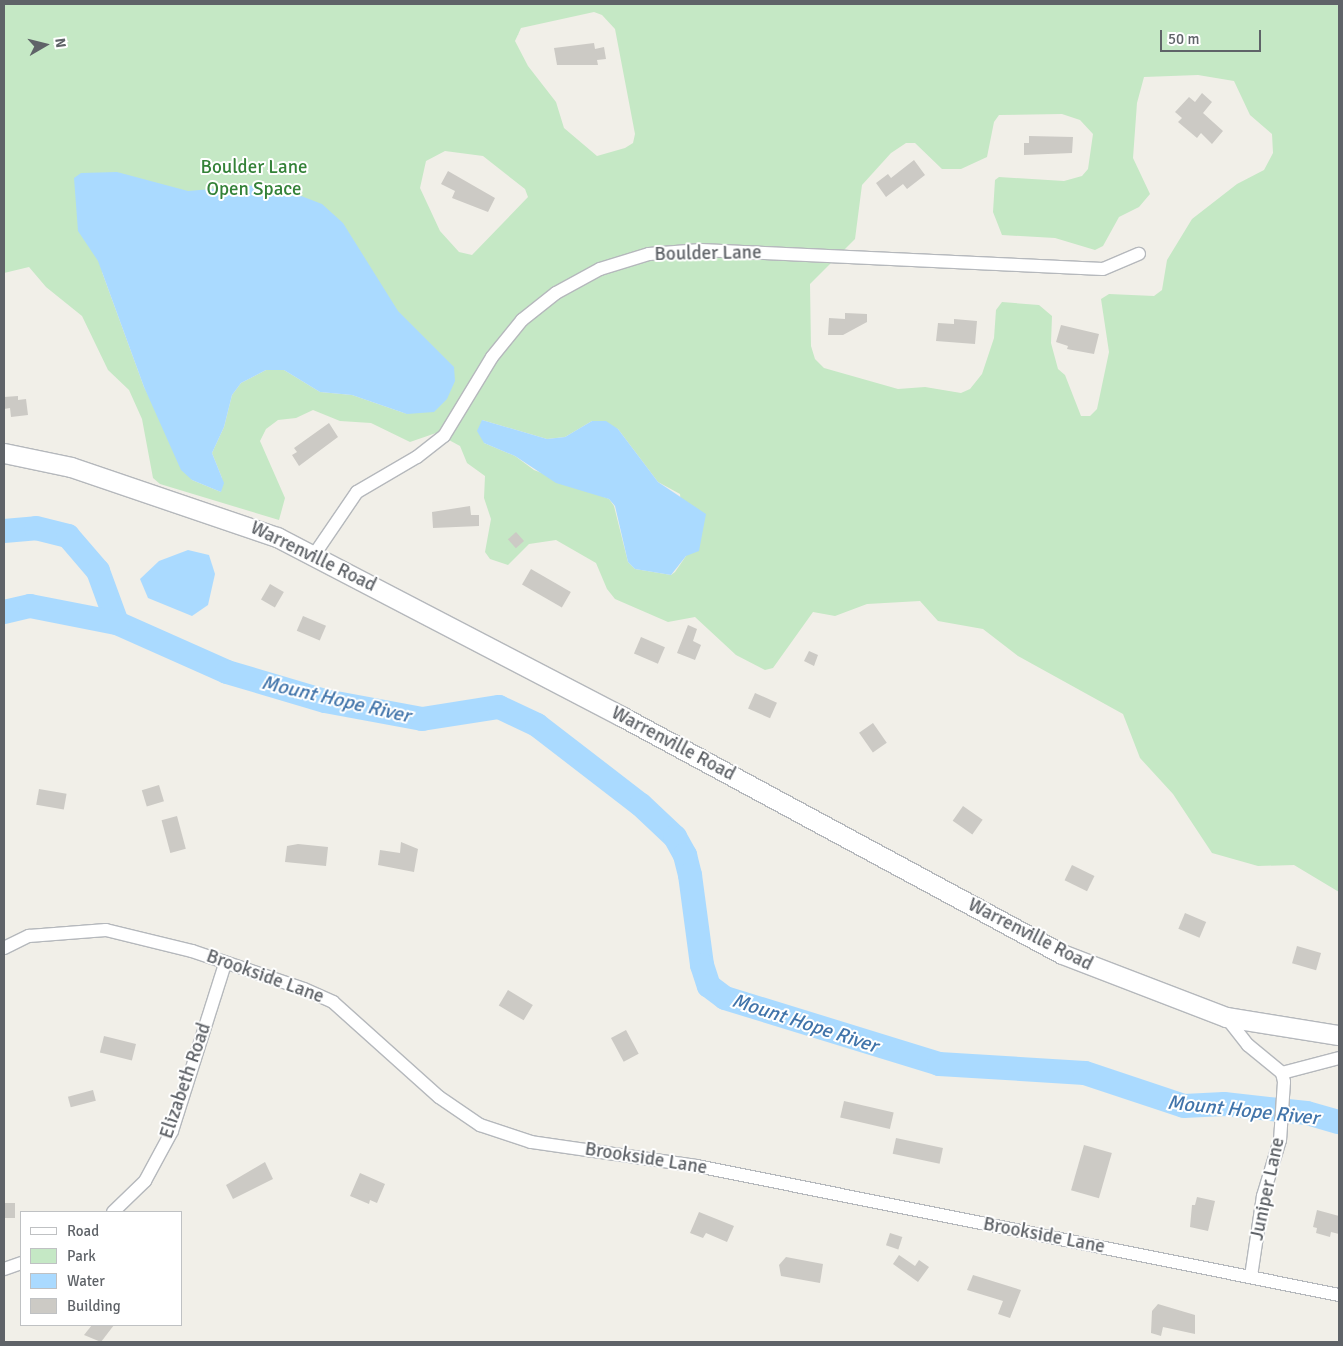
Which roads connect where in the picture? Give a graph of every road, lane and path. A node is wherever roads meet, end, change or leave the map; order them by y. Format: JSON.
{"nodes":[{"id":1,"x":1139,"y":254,"type":"dead end"},
{"id":2,"x":4,"y":453,"type":"edge"},
{"id":3,"x":314,"y":554,"type":"junction"},
{"id":4,"x":4,"y":948,"type":"edge"},
{"id":5,"x":225,"y":964,"type":"junction"},
{"id":6,"x":1226,"y":1017,"type":"junction"},
{"id":7,"x":1339,"y":1035,"type":"edge"},
{"id":8,"x":1339,"y":1058,"type":"edge"},
{"id":9,"x":1283,"y":1078,"type":"junction"},
{"id":10,"x":114,"y":1211,"type":"edge"},
{"id":11,"x":20,"y":1263,"type":"edge"},
{"id":12,"x":4,"y":1269,"type":"edge"},
{"id":13,"x":1250,"y":1276,"type":"junction"},
{"id":14,"x":1339,"y":1295,"type":"edge"}],
"edges":[{"from":1,"to":3,"type":"street","name":"Boulder Lane"},
{"from":2,"to":3,"type":"main road","name":"Warrenville Road"},
{"from":3,"to":6,"type":"main road","name":"Warrenville Road"},
{"from":4,"to":5,"type":"street","name":"Brookside Lane"},
{"from":5,"to":10,"type":"street","name":"Elizabeth Road"},
{"from":5,"to":13,"type":"street","name":"Brookside Lane"},
{"from":6,"to":7,"type":"main road","name":"Warrenville Road"},
{"from":6,"to":9,"type":"street"},
{"from":8,"to":9,"type":"street"},
{"from":9,"to":13,"type":"street","name":"Juniper Lane"},
{"from":11,"to":12,"type":"street"},
{"from":13,"to":14,"type":"street","name":"Brookside Lane"}]}
